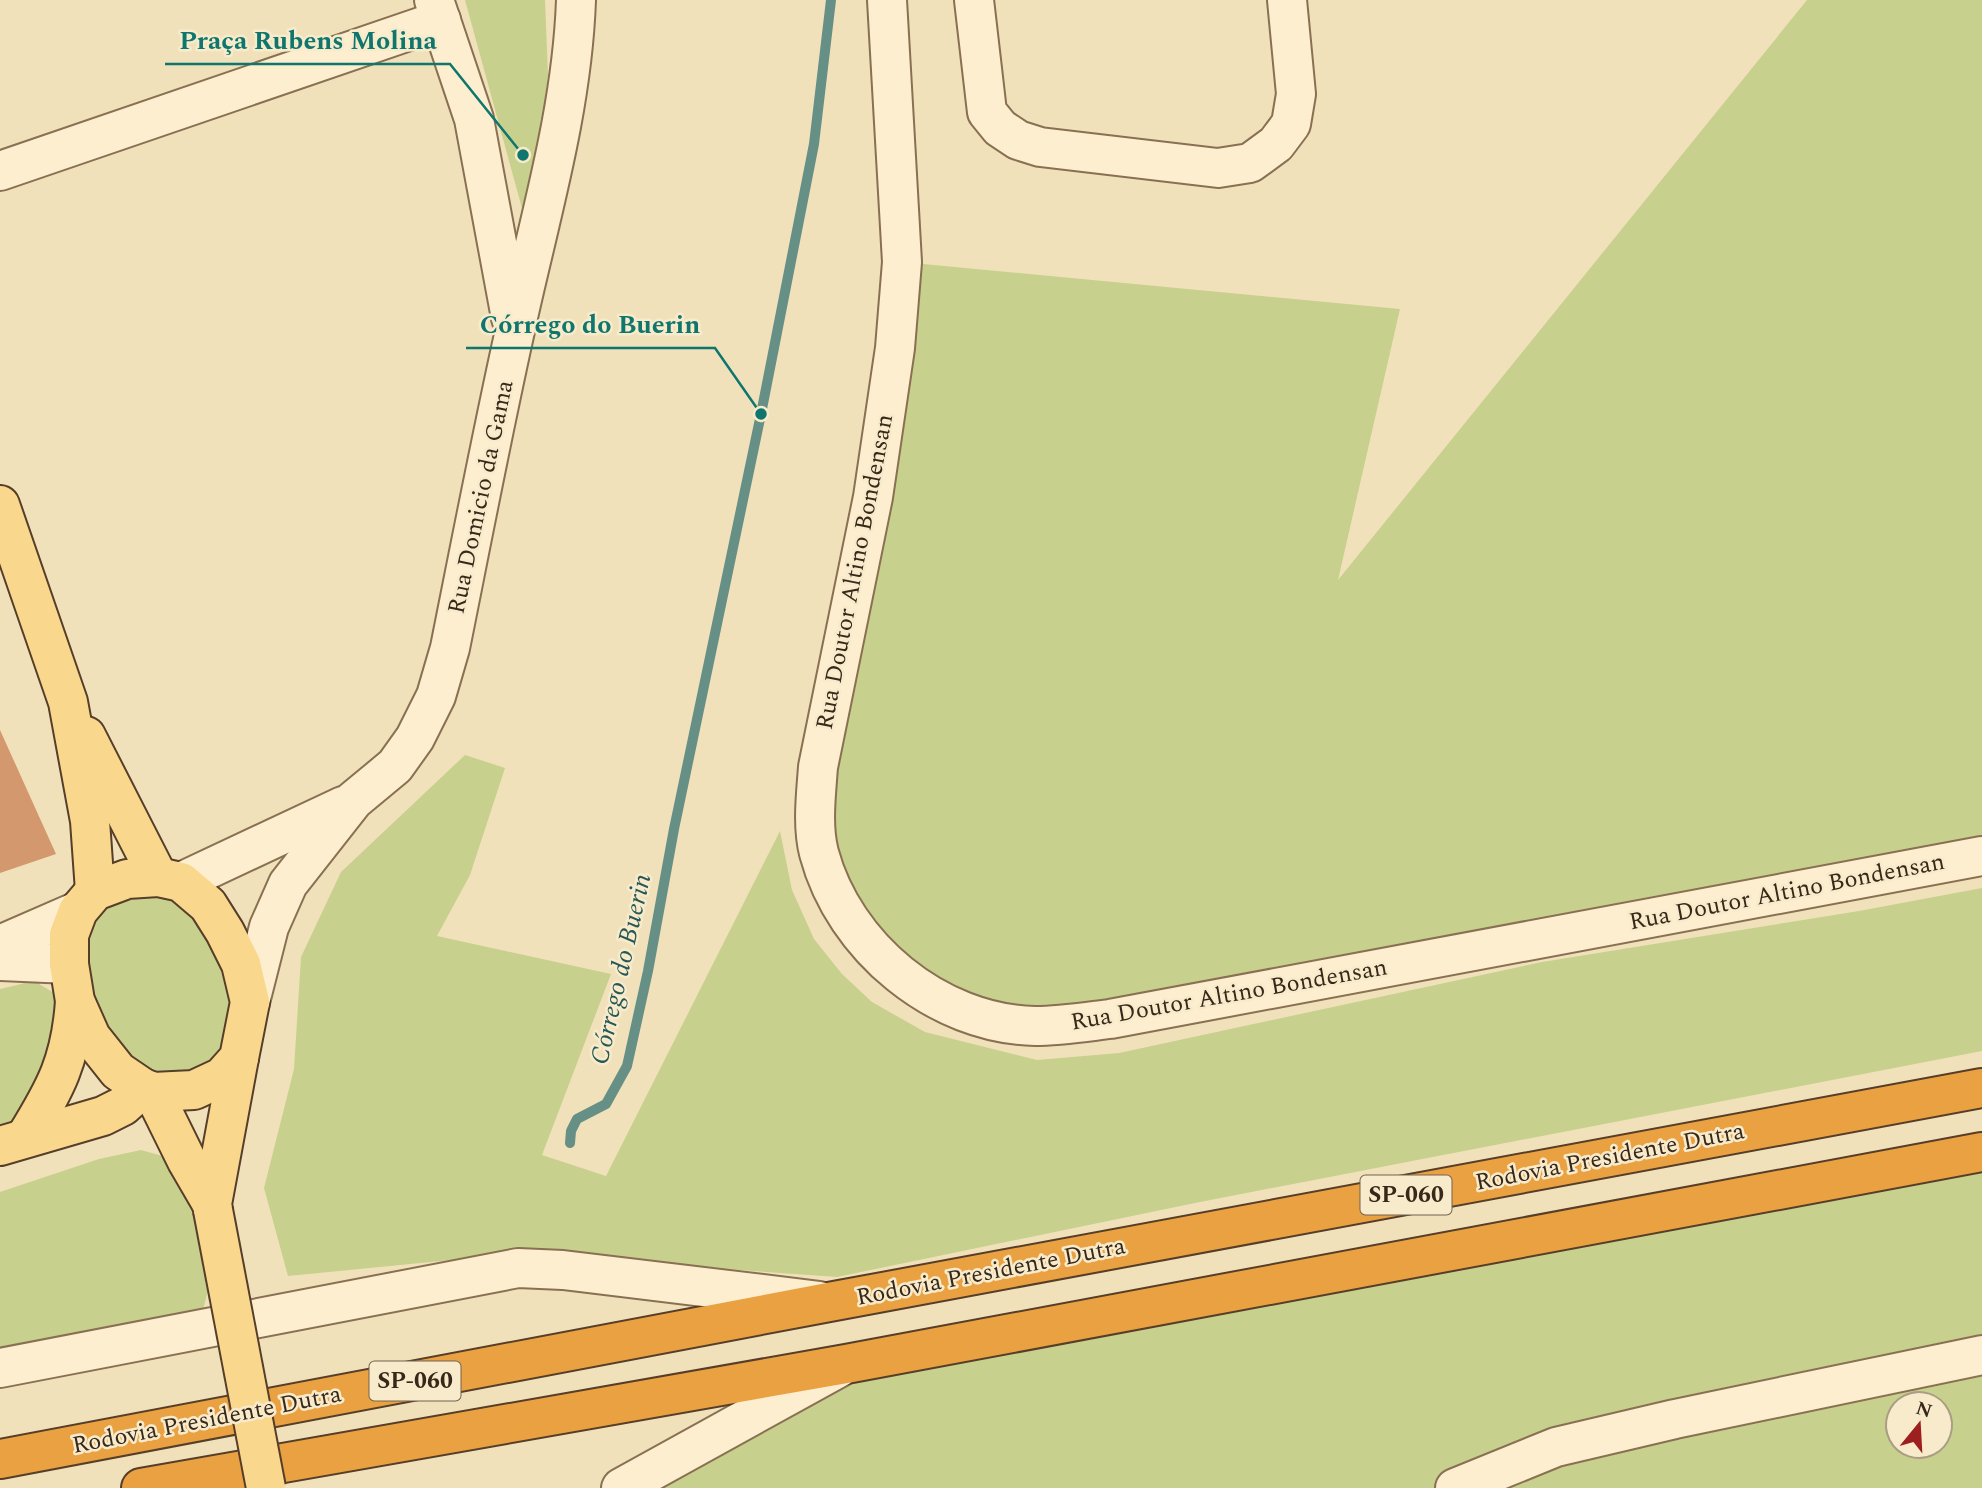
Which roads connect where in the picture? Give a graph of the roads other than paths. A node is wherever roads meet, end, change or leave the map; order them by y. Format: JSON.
{"nodes":[{"id":1,"x":576,"y":0,"type":"edge"},
{"id":2,"x":887,"y":0,"type":"edge"},
{"id":3,"x":974,"y":0,"type":"edge"},
{"id":4,"x":1287,"y":0,"type":"edge"},
{"id":5,"x":437,"y":10,"type":"edge"},
{"id":6,"x":0,"y":171,"type":"edge"},
{"id":7,"x":514,"y":334,"type":"junction"},
{"id":8,"x":0,"y":505,"type":"edge"},
{"id":9,"x":68,"y":702,"type":"junction"},
{"id":10,"x":354,"y":800,"type":"junction"},
{"id":11,"x":1982,"y":856,"type":"edge"},
{"id":12,"x":170,"y":880,"type":"junction"},
{"id":13,"x":86,"y":901,"type":"junction"},
{"id":14,"x":0,"y":944,"type":"edge"},
{"id":15,"x":0,"y":961,"type":"edge"},
{"id":16,"x":69,"y":964,"type":"junction"},
{"id":17,"x":75,"y":1001,"type":"junction"},
{"id":18,"x":250,"y":1002,"type":"junction"},
{"id":19,"x":239,"y":1058,"type":"junction"},
{"id":20,"x":1982,"y":1088,"type":"edge"},
{"id":21,"x":148,"y":1090,"type":"junction"},
{"id":22,"x":12,"y":1142,"type":"edge"},
{"id":23,"x":1982,"y":1152,"type":"edge"},
{"id":24,"x":212,"y":1207,"type":"junction"},
{"id":25,"x":829,"y":1302,"type":"junction"},
{"id":26,"x":1982,"y":1355,"type":"edge"},
{"id":27,"x":846,"y":1364,"type":"junction"},
{"id":28,"x":0,"y":1368,"type":"edge"},
{"id":29,"x":0,"y":1459,"type":"edge"},
{"id":30,"x":141,"y":1488,"type":"edge"},
{"id":31,"x":266,"y":1488,"type":"edge"},
{"id":32,"x":621,"y":1488,"type":"edge"},
{"id":33,"x":1455,"y":1488,"type":"edge"}],
"edges":[{"from":1,"to":7,"type":"street","name":"Rua Domicio da Gama"},
{"from":2,"to":11,"type":"street","name":"Rua Doutor Altino Bondensan"},
{"from":3,"to":4,"type":"street"},
{"from":5,"to":6,"type":"street"},
{"from":5,"to":7,"type":"street"},
{"from":7,"to":10,"type":"street","name":"Rua Domicio da Gama"},
{"from":8,"to":9,"type":"main road"},
{"from":9,"to":12,"type":"main road"},
{"from":9,"to":13,"type":"main road"},
{"from":10,"to":12,"type":"street","name":"Rua Domicio da Gama"},
{"from":10,"to":18,"type":"street","name":"Rua Domicio da Gama"},
{"from":12,"to":13,"type":"main road"},
{"from":12,"to":18,"type":"main road"},
{"from":13,"to":14,"type":"street"},
{"from":13,"to":16,"type":"main road"},
{"from":15,"to":16,"type":"street"},
{"from":16,"to":17,"type":"main road"},
{"from":17,"to":21,"type":"main road"},
{"from":17,"to":22,"type":"main road"},
{"from":18,"to":19,"type":"main road"},
{"from":19,"to":21,"type":"main road"},
{"from":19,"to":24,"type":"main road"},
{"from":20,"to":25,"type":"highway","name":"Rodovia Presidente Dutra","number":"SP-060"},
{"from":21,"to":22,"type":"main road"},
{"from":21,"to":24,"type":"main road"},
{"from":23,"to":27,"type":"highway","number":"SP-060"},
{"from":24,"to":31,"type":"main road","bridge":true},
{"from":25,"to":28,"type":"street"},
{"from":25,"to":29,"type":"highway","name":"Rodovia Presidente Dutra","number":"SP-060"},
{"from":26,"to":33,"type":"street"},
{"from":27,"to":30,"type":"highway","number":"SP-060"},
{"from":27,"to":32,"type":"street"}]}
